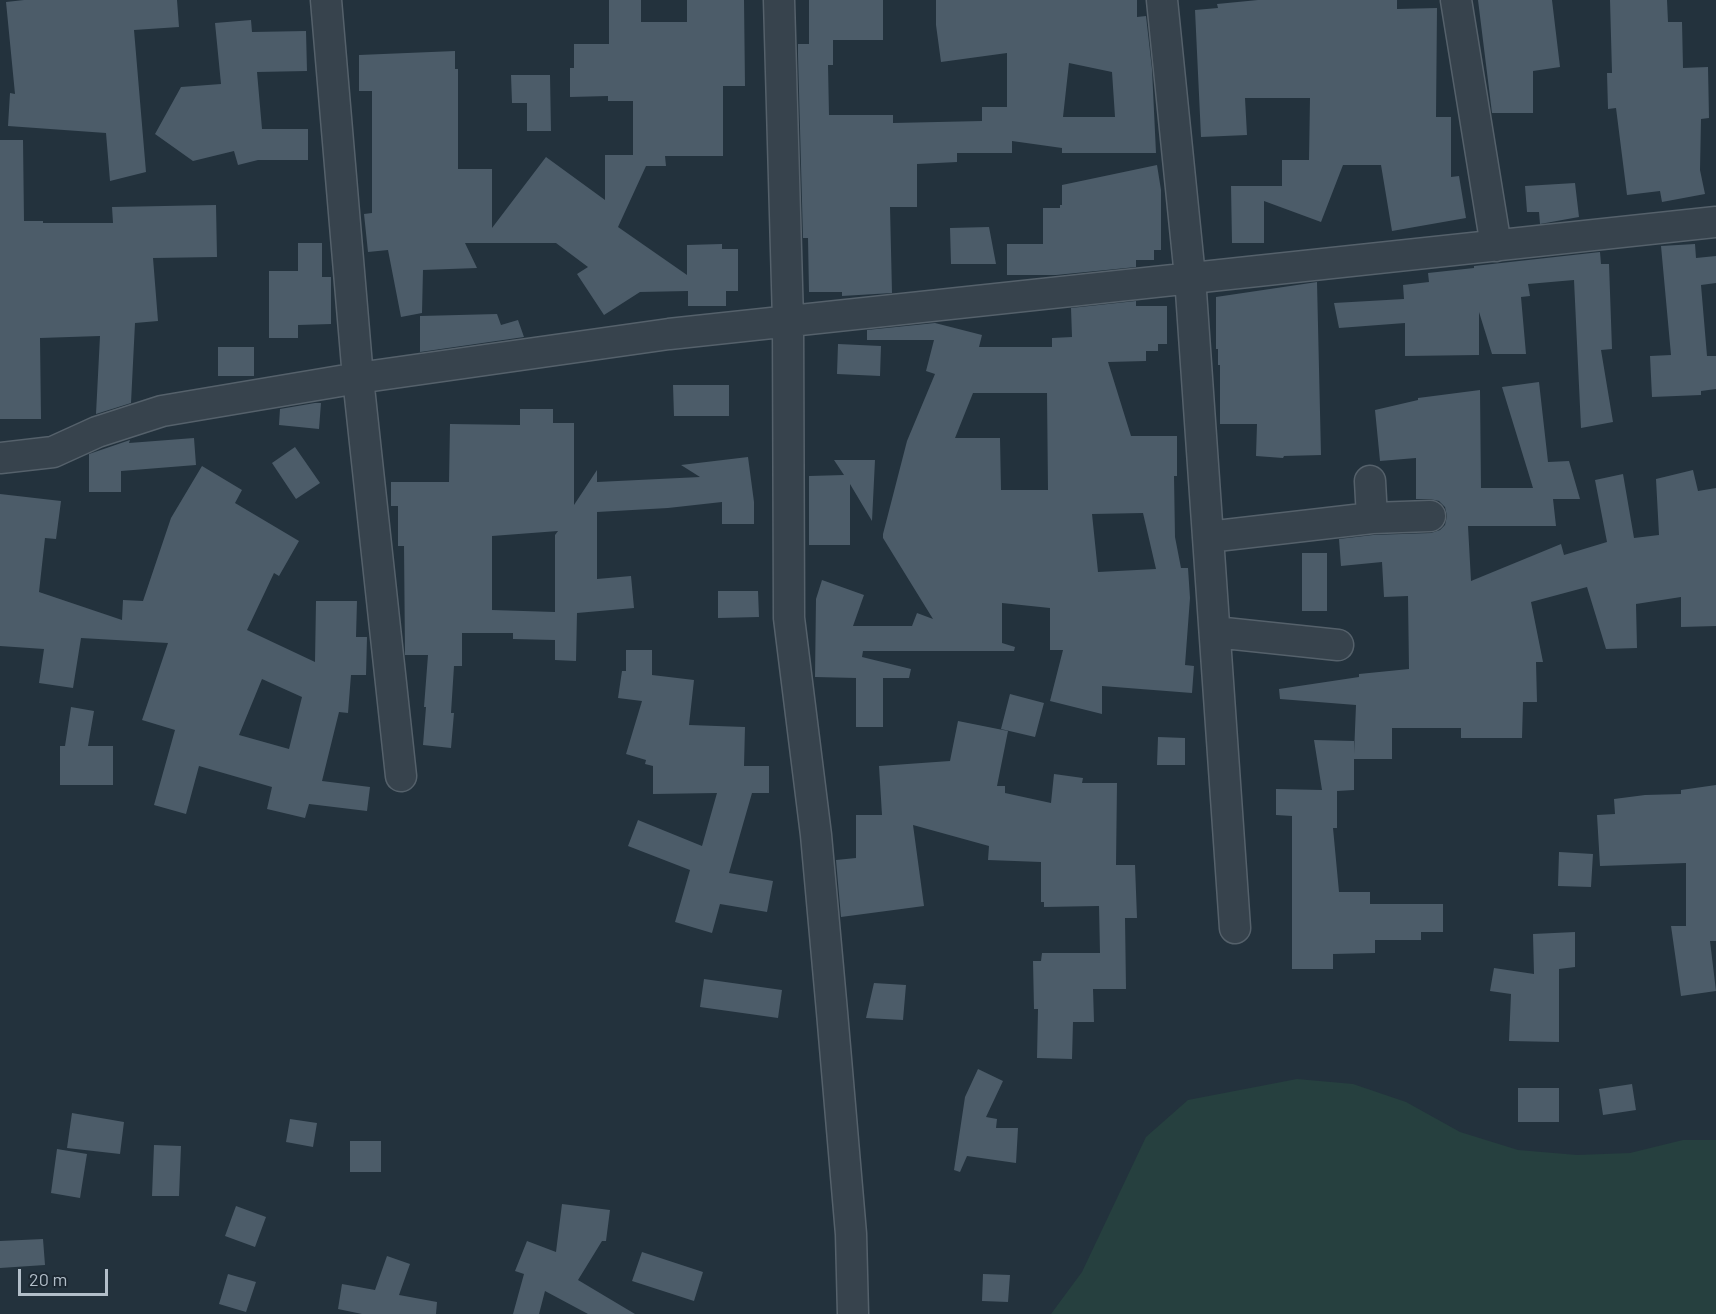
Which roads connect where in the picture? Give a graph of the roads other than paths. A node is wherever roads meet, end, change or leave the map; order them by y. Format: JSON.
{"nodes":[{"id":1,"x":326,"y":0,"type":"edge"},
{"id":2,"x":779,"y":0,"type":"edge"},
{"id":3,"x":1162,"y":0,"type":"edge"},
{"id":4,"x":1456,"y":0,"type":"edge"},
{"id":5,"x":1716,"y":222,"type":"edge"},
{"id":6,"x":1496,"y":246,"type":"junction"},
{"id":7,"x":1190,"y":277,"type":"junction"},
{"id":8,"x":788,"y":321,"type":"junction"},
{"id":9,"x":358,"y":378,"type":"junction"},
{"id":10,"x":0,"y":458,"type":"edge"},
{"id":11,"x":1370,"y":481,"type":"dead end"},
{"id":12,"x":1430,"y":516,"type":"dead end"},
{"id":13,"x":1372,"y":518,"type":"junction"},
{"id":14,"x":1208,"y":537,"type":"junction"},
{"id":15,"x":1215,"y":632,"type":"junction"},
{"id":16,"x":1338,"y":645,"type":"dead end"},
{"id":17,"x":401,"y":776,"type":"dead end"},
{"id":18,"x":1235,"y":928,"type":"dead end"},
{"id":19,"x":853,"y":1314,"type":"edge"}],
"edges":[{"from":1,"to":9,"type":"street"},
{"from":2,"to":8,"type":"street"},
{"from":3,"to":7,"type":"street"},
{"from":4,"to":6,"type":"street"},
{"from":5,"to":6,"type":"street"},
{"from":6,"to":7,"type":"street"},
{"from":7,"to":8,"type":"street"},
{"from":7,"to":14,"type":"street"},
{"from":8,"to":9,"type":"street"},
{"from":8,"to":19,"type":"street"},
{"from":9,"to":10,"type":"street"},
{"from":9,"to":17,"type":"street"},
{"from":11,"to":13,"type":"street"},
{"from":12,"to":13,"type":"street"},
{"from":13,"to":14,"type":"street"},
{"from":14,"to":15,"type":"street"},
{"from":15,"to":16,"type":"street"},
{"from":15,"to":18,"type":"street"}]}
